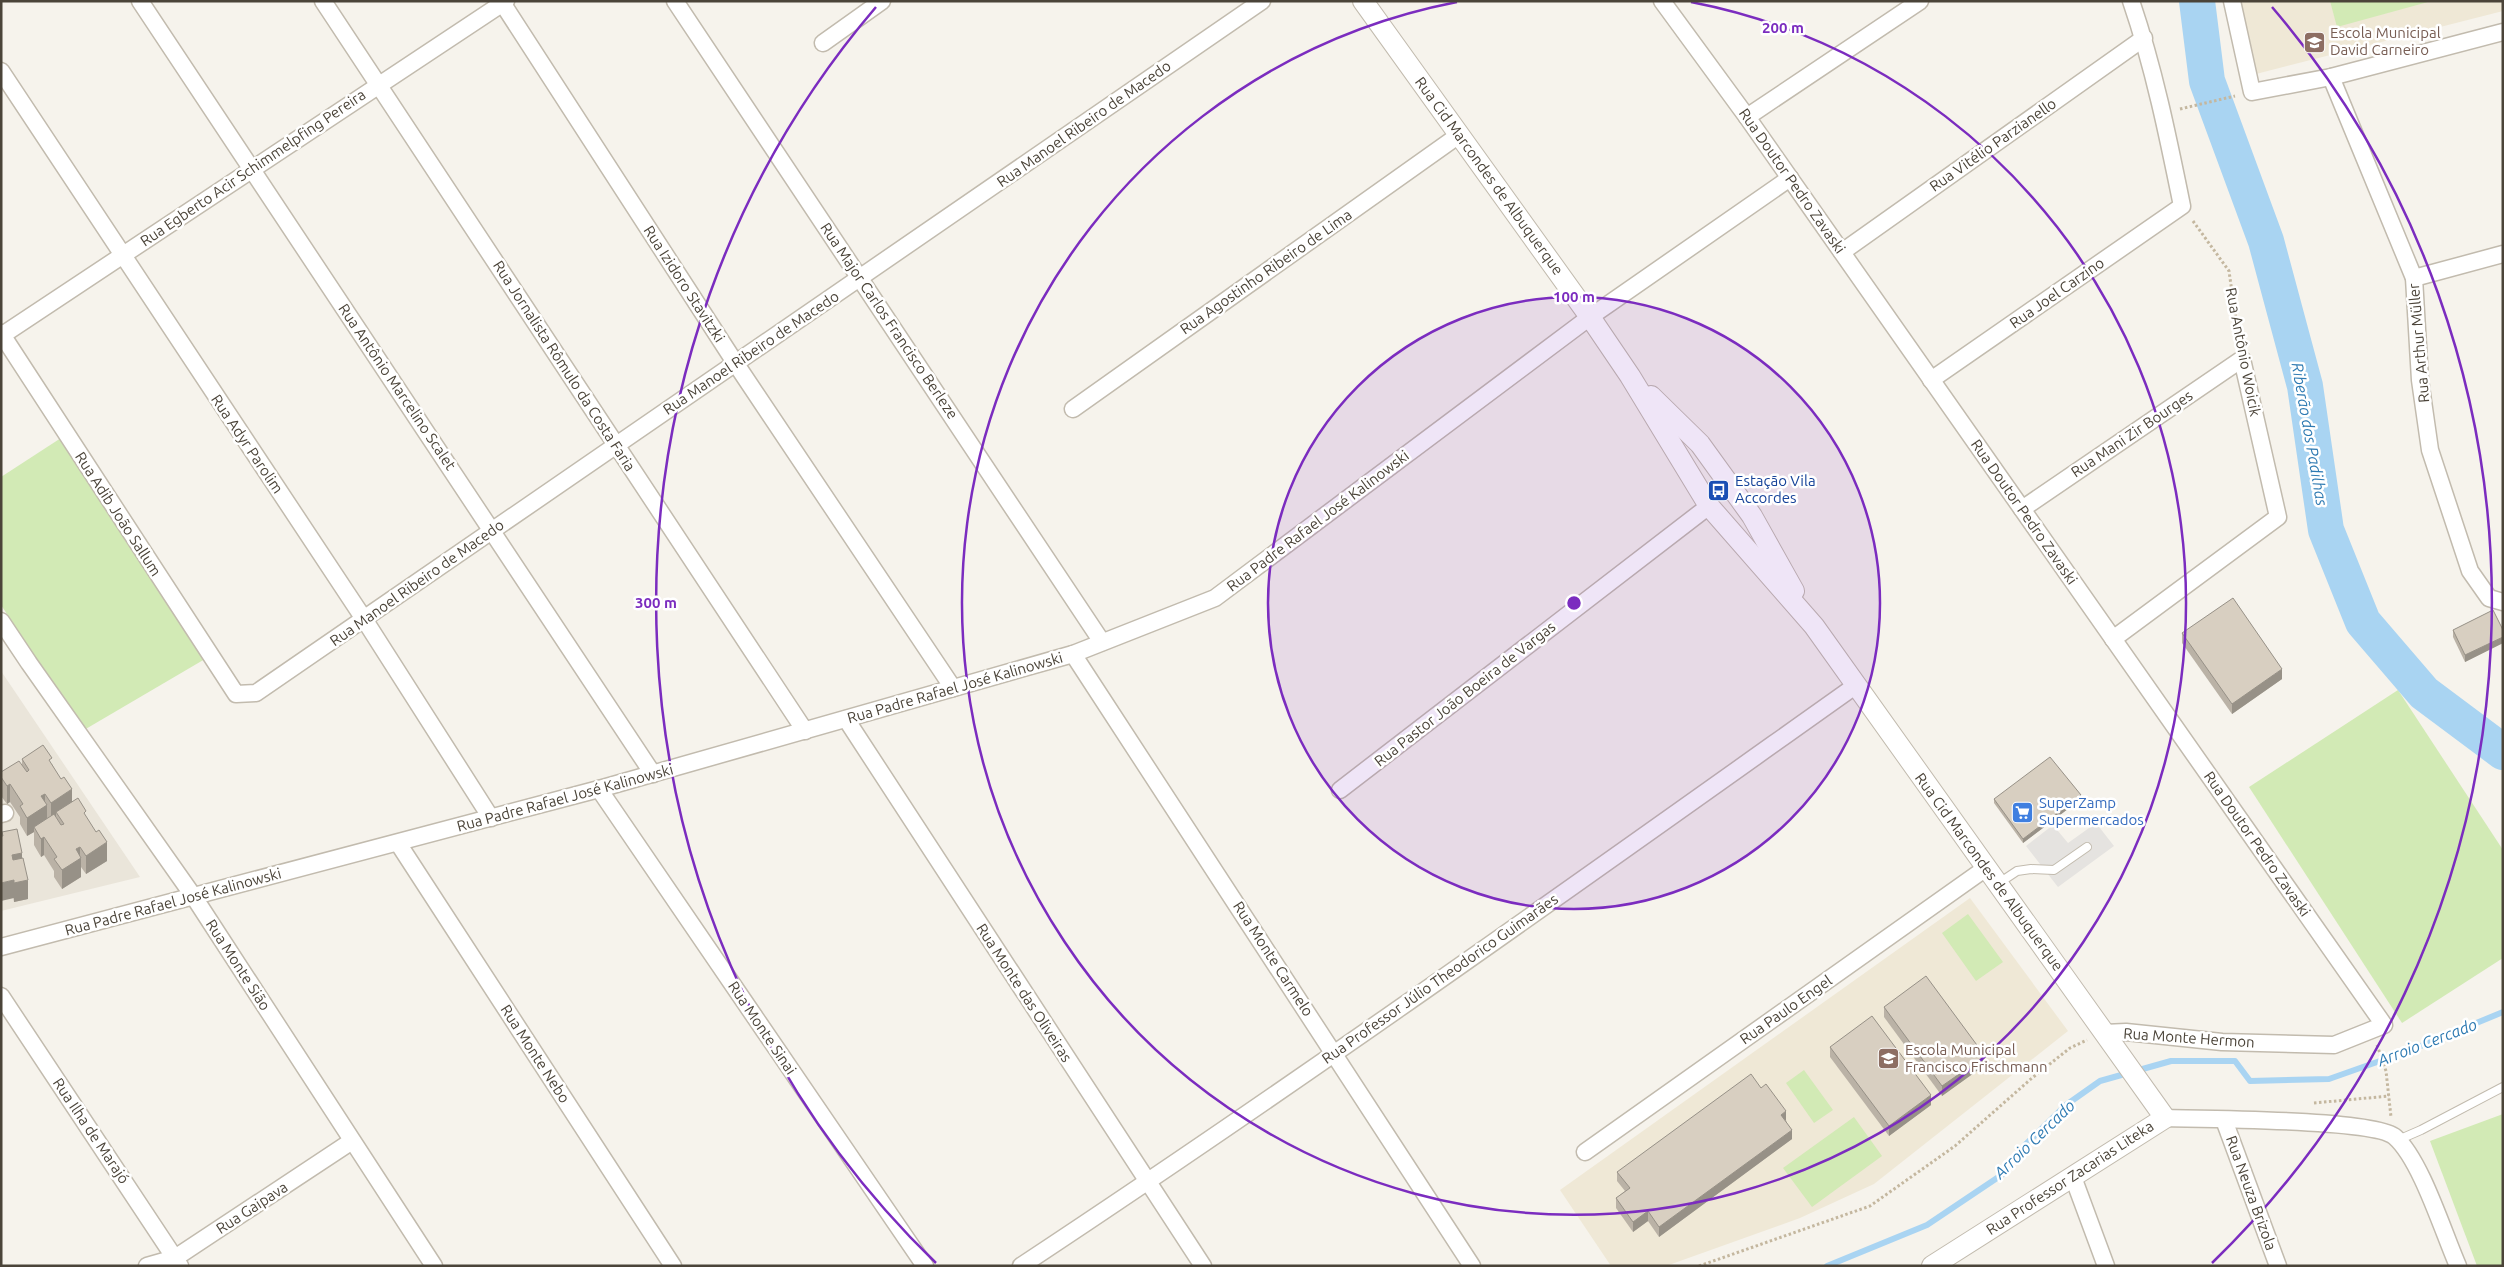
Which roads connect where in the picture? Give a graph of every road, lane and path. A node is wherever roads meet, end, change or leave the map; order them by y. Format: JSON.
{"nodes":[{"id":1,"x":140,"y":1,"type":"edge"},
{"id":2,"x":324,"y":1,"type":"edge"},
{"id":3,"x":674,"y":1,"type":"edge"},
{"id":4,"x":882,"y":1,"type":"edge"},
{"id":5,"x":1262,"y":1,"type":"edge"},
{"id":6,"x":1363,"y":1,"type":"edge"},
{"id":7,"x":1662,"y":1,"type":"edge"},
{"id":8,"x":1920,"y":1,"type":"edge"},
{"id":9,"x":2131,"y":1,"type":"edge"},
{"id":10,"x":2232,"y":1,"type":"edge"},
{"id":11,"x":503,"y":2,"type":"edge"},
{"id":12,"x":2503,"y":32,"type":"edge"},
{"id":13,"x":2144,"y":38,"type":"junction"},
{"id":14,"x":823,"y":42,"type":"dead end"},
{"id":15,"x":1,"y":71,"type":"edge"},
{"id":16,"x":2331,"y":77,"type":"junction"},
{"id":17,"x":380,"y":84,"type":"junction"},
{"id":18,"x":2245,"y":94,"type":"junction"},
{"id":19,"x":2183,"y":108,"type":"dead end"},
{"id":20,"x":1747,"y":117,"type":"junction"},
{"id":21,"x":1459,"y":135,"type":"junction"},
{"id":22,"x":252,"y":170,"type":"junction"},
{"id":23,"x":1790,"y":178,"type":"junction"},
{"id":24,"x":2182,"y":206,"type":"junction"},
{"id":25,"x":1842,"y":252,"type":"junction"},
{"id":26,"x":2503,"y":254,"type":"edge"},
{"id":27,"x":122,"y":256,"type":"junction"},
{"id":28,"x":860,"y":278,"type":"junction"},
{"id":29,"x":2414,"y":278,"type":"junction"},
{"id":30,"x":1590,"y":317,"type":"junction"},
{"id":31,"x":2,"y":334,"type":"edge"},
{"id":32,"x":2242,"y":359,"type":"junction"},
{"id":33,"x":736,"y":364,"type":"junction"},
{"id":34,"x":1630,"y":376,"type":"junction"},
{"id":35,"x":1931,"y":380,"type":"junction"},
{"id":36,"x":1073,"y":409,"type":"dead end"},
{"id":37,"x":616,"y":446,"type":"junction"},
{"id":38,"x":1709,"y":506,"type":"junction"},
{"id":39,"x":2022,"y":509,"type":"junction"},
{"id":40,"x":493,"y":530,"type":"junction"},
{"id":41,"x":2503,"y":602,"type":"edge"},
{"id":42,"x":364,"y":619,"type":"junction"},
{"id":43,"x":1,"y":620,"type":"edge"},
{"id":44,"x":1814,"y":626,"type":"junction"},
{"id":45,"x":2113,"y":639,"type":"junction"},
{"id":46,"x":1102,"y":642,"type":"junction"},
{"id":47,"x":1073,"y":654,"type":"junction"},
{"id":48,"x":1855,"y":686,"type":"junction"},
{"id":49,"x":953,"y":688,"type":"junction"},
{"id":50,"x":236,"y":694,"type":"joint"},
{"id":51,"x":846,"y":719,"type":"junction"},
{"id":52,"x":804,"y":731,"type":"junction"},
{"id":53,"x":653,"y":774,"type":"junction"},
{"id":54,"x":599,"y":789,"type":"junction"},
{"id":55,"x":1340,"y":790,"type":"dead end"},
{"id":56,"x":491,"y":818,"type":"junction"},
{"id":57,"x":398,"y":842,"type":"junction"},
{"id":58,"x":2087,"y":847,"type":"dead end"},
{"id":59,"x":1986,"y":868,"type":"junction"},
{"id":60,"x":1998,"y":884,"type":"junction"},
{"id":61,"x":194,"y":897,"type":"junction"},
{"id":62,"x":1,"y":947,"type":"edge"},
{"id":63,"x":1,"y":996,"type":"edge"},
{"id":64,"x":2384,"y":1025,"type":"joint"},
{"id":65,"x":2104,"y":1033,"type":"junction"},
{"id":66,"x":2377,"y":1045,"type":"dead end"},
{"id":67,"x":1334,"y":1052,"type":"junction"},
{"id":68,"x":2503,"y":1087,"type":"edge"},
{"id":69,"x":2389,"y":1096,"type":"junction"},
{"id":70,"x":2305,"y":1103,"type":"dead end"},
{"id":71,"x":2165,"y":1118,"type":"junction"},
{"id":72,"x":2224,"y":1120,"type":"junction"},
{"id":73,"x":2396,"y":1138,"type":"junction"},
{"id":74,"x":352,"y":1141,"type":"junction"},
{"id":75,"x":1585,"y":1152,"type":"dead end"},
{"id":76,"x":2073,"y":1177,"type":"junction"},
{"id":77,"x":1147,"y":1183,"type":"junction"},
{"id":78,"x":178,"y":1262,"type":"edge"},
{"id":79,"x":1934,"y":1265,"type":"edge"},
{"id":80,"x":147,"y":1266,"type":"edge"},
{"id":81,"x":434,"y":1266,"type":"edge"},
{"id":82,"x":673,"y":1266,"type":"edge"},
{"id":83,"x":925,"y":1266,"type":"edge"},
{"id":84,"x":1021,"y":1266,"type":"edge"},
{"id":85,"x":1203,"y":1266,"type":"edge"},
{"id":86,"x":1472,"y":1266,"type":"edge"},
{"id":87,"x":1699,"y":1266,"type":"edge"},
{"id":88,"x":2106,"y":1266,"type":"edge"},
{"id":89,"x":2278,"y":1266,"type":"edge"},
{"id":90,"x":2458,"y":1266,"type":"edge"}],
"edges":[{"from":1,"to":22,"type":"street","name":"Rua Antônio Marcelino Scalet"},
{"from":2,"to":17,"type":"street","name":"Rua Jornalista Rômulo da Costa Faria"},
{"from":3,"to":28,"type":"street","name":"Rua Major Carlos Francisco Berleze"},
{"from":4,"to":14,"type":"street"},
{"from":5,"to":28,"type":"street","name":"Rua Manoel Ribeiro de Macedo"},
{"from":6,"to":21,"type":"street","name":"Rua Cid Marcondes de Albuquerque"},
{"from":7,"to":20,"type":"street","name":"Rua Doutor Pedro Zavaski"},
{"from":8,"to":20,"type":"street"},
{"from":9,"to":13,"type":"street"},
{"from":10,"to":18,"type":"street"},
{"from":11,"to":17,"type":"street","name":"Rua Egberto Acir Schimmelpfing Pereira"},
{"from":11,"to":33,"type":"street","name":"Rua Izidoro Stavitzki"},
{"from":12,"to":16,"type":"street"},
{"from":13,"to":24,"type":"street"},
{"from":13,"to":25,"type":"street","name":"Rua Vitélio Parzianello"},
{"from":15,"to":27,"type":"street","name":"Rua Adyr Parolim"},
{"from":16,"to":18,"type":"street"},
{"from":16,"to":29,"type":"street","name":"Rua Arthur Müller"},
{"from":17,"to":22,"type":"street","name":"Rua Egberto Acir Schimmelpfing Pereira"},
{"from":17,"to":37,"type":"street","name":"Rua Jornalista Rômulo da Costa Faria"},
{"from":18,"to":19,"type":"path"},
{"from":20,"to":23,"type":"street","name":"Rua Doutor Pedro Zavaski"},
{"from":21,"to":30,"type":"street","name":"Rua Cid Marcondes de Albuquerque"},
{"from":21,"to":36,"type":"street","name":"Rua Agostinho Ribeiro de Lima"},
{"from":22,"to":27,"type":"street","name":"Rua Egberto Acir Schimmelpfing Pereira"},
{"from":22,"to":40,"type":"street","name":"Rua Antônio Marcelino Scalet"},
{"from":23,"to":25,"type":"street","name":"Rua Doutor Pedro Zavaski"},
{"from":23,"to":30,"type":"street","name":"Rua Padre Rafael José Kalinowski"},
{"from":24,"to":32,"type":"path","name":"Rua Antônio Woicik"},
{"from":24,"to":35,"type":"street","name":"Rua Joel Carzino"},
{"from":25,"to":35,"type":"street","name":"Rua Doutor Pedro Zavaski"},
{"from":26,"to":29,"type":"street"},
{"from":27,"to":31,"type":"street","name":"Rua Egberto Acir Schimmelpfing Pereira"},
{"from":27,"to":42,"type":"street","name":"Rua Adyr Parolim"},
{"from":28,"to":33,"type":"street","name":"Rua Manoel Ribeiro de Macedo"},
{"from":28,"to":46,"type":"street","name":"Rua Major Carlos Francisco Berleze"},
{"from":29,"to":41,"type":"street","name":"Rua Arthur Müller"},
{"from":30,"to":34,"type":"street","name":"Rua Cid Marcondes de Albuquerque"},
{"from":30,"to":46,"type":"street","name":"Rua Padre Rafael José Kalinowski"},
{"from":31,"to":50,"type":"street","name":"Rua Adib João Sallum"},
{"from":32,"to":39,"type":"street","name":"Rua Mani Zir Bourges"},
{"from":32,"to":45,"type":"street","name":"Rua Antônio Woicik"},
{"from":33,"to":37,"type":"street","name":"Rua Manoel Ribeiro de Macedo"},
{"from":33,"to":49,"type":"street","name":"Rua Izidoro Stavitzki"},
{"from":34,"to":38,"type":"street","name":"Rua Cid Marcondes de Albuquerque"},
{"from":34,"to":44,"type":"street","name":"Rua Cid Marcondes de Albuquerque"},
{"from":35,"to":39,"type":"street","name":"Rua Doutor Pedro Zavaski"},
{"from":37,"to":40,"type":"street","name":"Rua Manoel Ribeiro de Macedo"},
{"from":37,"to":52,"type":"street","name":"Rua Jornalista Rômulo da Costa Faria"},
{"from":38,"to":44,"type":"street","name":"Rua Cid Marcondes de Albuquerque"},
{"from":38,"to":55,"type":"street","name":"Rua Pastor João Boeira de Vargas"},
{"from":39,"to":45,"type":"street","name":"Rua Doutor Pedro Zavaski"},
{"from":40,"to":42,"type":"street","name":"Rua Manoel Ribeiro de Macedo"},
{"from":40,"to":53,"type":"street","name":"Rua Antônio Marcelino Scalet"},
{"from":42,"to":50,"type":"street","name":"Rua Manoel Ribeiro de Macedo"},
{"from":42,"to":56,"type":"street","name":"Rua Adyr Parolim"},
{"from":43,"to":61,"type":"street","name":"Rua Monte Sião"},
{"from":44,"to":48,"type":"street","name":"Rua Cid Marcondes de Albuquerque"},
{"from":45,"to":64,"type":"street","name":"Rua Doutor Pedro Zavaski"},
{"from":46,"to":47,"type":"street","name":"Rua Padre Rafael José Kalinowski"},
{"from":47,"to":49,"type":"street","name":"Rua Padre Rafael José Kalinowski"},
{"from":47,"to":67,"type":"street","name":"Rua Monte Carmelo"},
{"from":48,"to":59,"type":"street","name":"Rua Cid Marcondes de Albuquerque"},
{"from":48,"to":67,"type":"street","name":"Rua Professor Júlio Theodorico Guimarães"},
{"from":49,"to":51,"type":"street","name":"Rua Padre Rafael José Kalinowski"},
{"from":51,"to":52,"type":"street","name":"Rua Padre Rafael José Kalinowski"},
{"from":51,"to":77,"type":"street","name":"Rua Monte das Oliveiras"},
{"from":52,"to":53,"type":"street","name":"Rua Padre Rafael José Kalinowski"},
{"from":53,"to":54,"type":"street","name":"Rua Padre Rafael José Kalinowski"},
{"from":54,"to":56,"type":"street","name":"Rua Padre Rafael José Kalinowski"},
{"from":54,"to":83,"type":"street","name":"Rua Monte Sinai"},
{"from":56,"to":57,"type":"street","name":"Rua Padre Rafael José Kalinowski"},
{"from":57,"to":61,"type":"street","name":"Rua Padre Rafael José Kalinowski"},
{"from":57,"to":82,"type":"street","name":"Rua Monte Nebo"},
{"from":58,"to":60,"type":"lane"},
{"from":59,"to":60,"type":"street","name":"Rua Cid Marcondes de Albuquerque"},
{"from":59,"to":75,"type":"street","name":"Rua Paulo Engel"},
{"from":60,"to":65,"type":"street","name":"Rua Cid Marcondes de Albuquerque"},
{"from":61,"to":62,"type":"street","name":"Rua Padre Rafael José Kalinowski"},
{"from":61,"to":74,"type":"street","name":"Rua Monte Sião"},
{"from":63,"to":78,"type":"street","name":"Rua Ilha de Marajó"},
{"from":64,"to":65,"type":"street","name":"Rua Monte Hermon"},
{"from":65,"to":71,"type":"street","name":"Rua Cid Marcondes de Albuquerque"},
{"from":65,"to":87,"type":"path","name":"Rua Monte Hermon"},
{"from":66,"to":69,"type":"path"},
{"from":67,"to":77,"type":"street","name":"Rua Professor Júlio Theodorico Guimarães"},
{"from":67,"to":86,"type":"street","name":"Rua Monte Carmelo"},
{"from":68,"to":73,"type":"lane"},
{"from":69,"to":70,"type":"path"},
{"from":69,"to":73,"type":"path"},
{"from":71,"to":72,"type":"street","name":"Rua Professor Zacarias Liteka"},
{"from":71,"to":76,"type":"street","name":"Rua Professor Zacarias Liteka"},
{"from":72,"to":73,"type":"street","name":"Rua Professor Zacarias Liteka"},
{"from":72,"to":89,"type":"street","name":"Rua Neuza Brizola"},
{"from":73,"to":90,"type":"street"},
{"from":74,"to":78,"type":"street","name":"Rua Gaipava"},
{"from":74,"to":81,"type":"street","name":"Rua Monte Sião"},
{"from":76,"to":79,"type":"street","name":"Rua Professor Zacarias Liteka"},
{"from":76,"to":88,"type":"street"},
{"from":77,"to":84,"type":"street","name":"Rua Professor Júlio Theodorico Guimarães"},
{"from":77,"to":85,"type":"street","name":"Rua Monte das Oliveiras"},
{"from":78,"to":80,"type":"street","name":"Rua Gaipava"}]}
